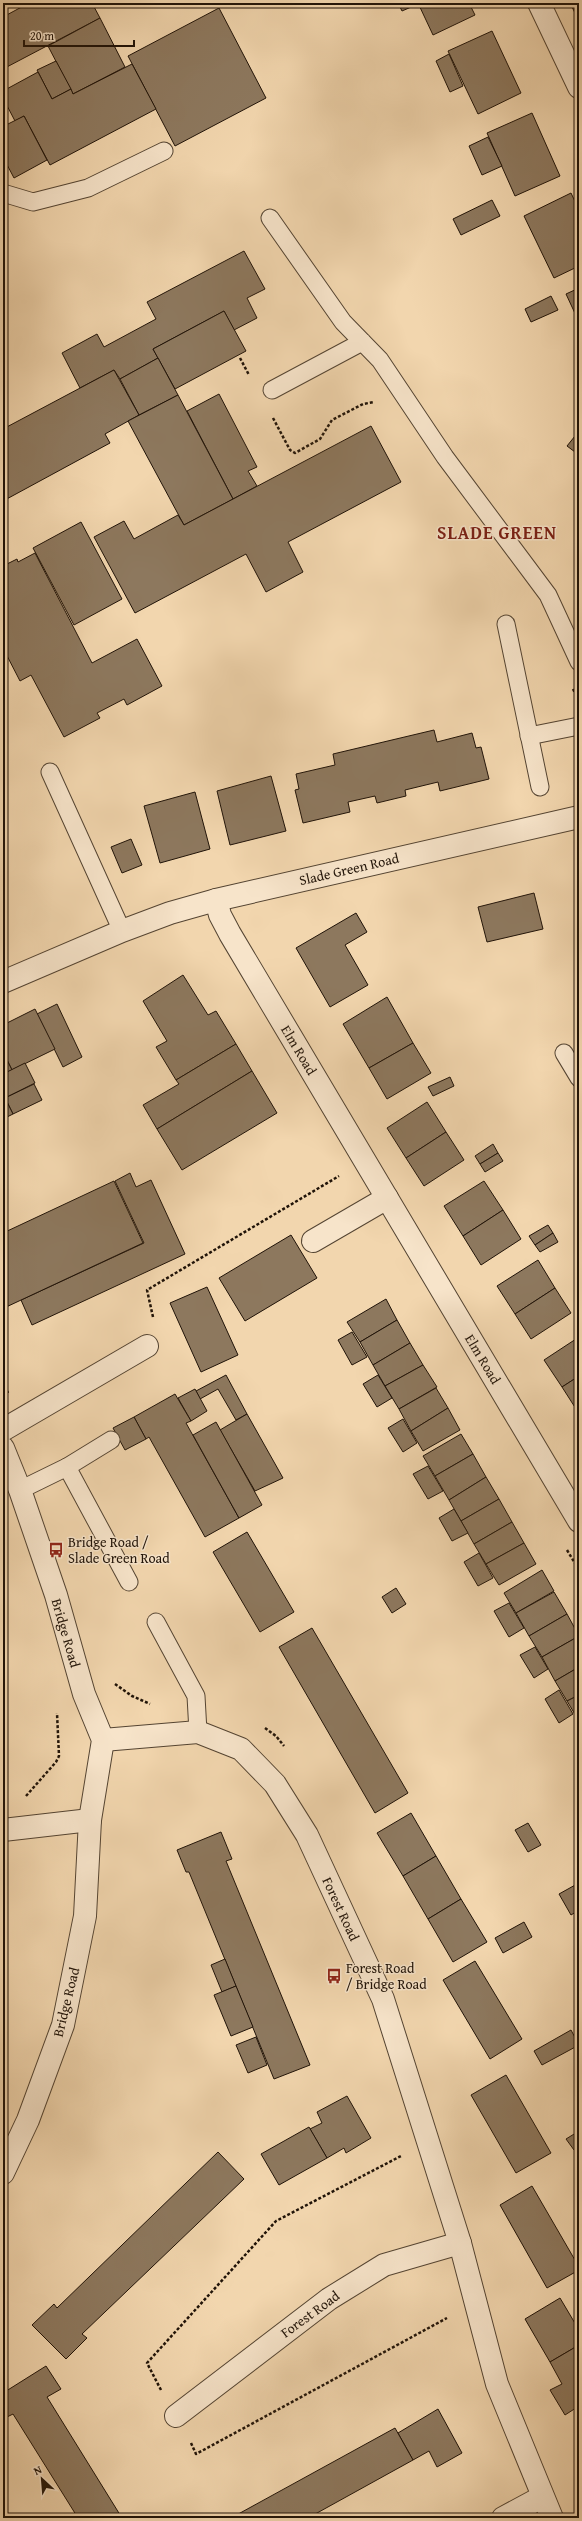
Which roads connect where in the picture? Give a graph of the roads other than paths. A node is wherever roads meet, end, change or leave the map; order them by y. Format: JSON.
{"nodes":[{"id":1,"x":539,"y":3,"type":"edge"},
{"id":2,"x":579,"y":87,"type":"edge"},
{"id":3,"x":164,"y":151,"type":"dead end"},
{"id":4,"x":3,"y":193,"type":"edge"},
{"id":5,"x":270,"y":218,"type":"dead end"},
{"id":6,"x":362,"y":342,"type":"junction"},
{"id":7,"x":272,"y":390,"type":"dead end"},
{"id":8,"x":506,"y":624,"type":"dead end"},
{"id":9,"x":579,"y":662,"type":"edge"},
{"id":10,"x":579,"y":726,"type":"edge"},
{"id":11,"x":529,"y":736,"type":"junction"},
{"id":12,"x":50,"y":772,"type":"dead end"},
{"id":13,"x":540,"y":787,"type":"dead end"},
{"id":14,"x":579,"y":817,"type":"edge"},
{"id":15,"x":216,"y":900,"type":"junction"},
{"id":16,"x":122,"y":931,"type":"junction"},
{"id":17,"x":3,"y":982,"type":"edge"},
{"id":18,"x":564,"y":1053,"type":"dead end"},
{"id":19,"x":579,"y":1078,"type":"edge"},
{"id":20,"x":387,"y":1198,"type":"junction"},
{"id":21,"x":313,"y":1241,"type":"dead end"},
{"id":22,"x":146,"y":1346,"type":"road end"},
{"id":23,"x":3,"y":1430,"type":"edge"},
{"id":24,"x":111,"y":1440,"type":"dead end"},
{"id":25,"x":3,"y":1448,"type":"edge"},
{"id":26,"x":67,"y":1467,"type":"junction"},
{"id":27,"x":20,"y":1490,"type":"junction"},
{"id":28,"x":579,"y":1521,"type":"edge"},
{"id":29,"x":129,"y":1582,"type":"dead end"},
{"id":30,"x":156,"y":1622,"type":"dead end"},
{"id":31,"x":198,"y":1732,"type":"junction"},
{"id":32,"x":103,"y":1740,"type":"junction"},
{"id":33,"x":90,"y":1820,"type":"junction"},
{"id":34,"x":3,"y":1830,"type":"edge"},
{"id":35,"x":3,"y":2173,"type":"edge"},
{"id":36,"x":460,"y":2243,"type":"junction"},
{"id":37,"x":176,"y":2416,"type":"dead end"},
{"id":38,"x":542,"y":2497,"type":"junction"},
{"id":39,"x":503,"y":2518,"type":"edge"},
{"id":40,"x":552,"y":2518,"type":"edge"}],
"edges":[{"from":1,"to":2,"type":"street"},
{"from":3,"to":4,"type":"lane"},
{"from":5,"to":6,"type":"lane"},
{"from":6,"to":7,"type":"lane"},
{"from":6,"to":9,"type":"lane"},
{"from":8,"to":11,"type":"lane"},
{"from":10,"to":11,"type":"lane"},
{"from":11,"to":13,"type":"lane"},
{"from":12,"to":16,"type":"lane"},
{"from":14,"to":15,"type":"street","name":"Slade Green Road"},
{"from":15,"to":16,"type":"street","name":"Slade Green Road"},
{"from":15,"to":20,"type":"street","name":"Elm Road"},
{"from":16,"to":17,"type":"street","name":"Slade Green Road"},
{"from":18,"to":19,"type":"lane"},
{"from":20,"to":21,"type":"street"},
{"from":20,"to":28,"type":"street","name":"Elm Road"},
{"from":22,"to":23,"type":"street"},
{"from":24,"to":26,"type":"lane"},
{"from":25,"to":27,"type":"street","name":"Bridge Road"},
{"from":26,"to":27,"type":"lane"},
{"from":26,"to":29,"type":"lane"},
{"from":27,"to":32,"type":"street","name":"Bridge Road"},
{"from":30,"to":31,"type":"lane"},
{"from":31,"to":32,"type":"street","name":"Forest Road"},
{"from":31,"to":36,"type":"street","name":"Forest Road"},
{"from":32,"to":33,"type":"street","name":"Bridge Road"},
{"from":33,"to":34,"type":"street"},
{"from":33,"to":35,"type":"street","name":"Bridge Road"},
{"from":36,"to":37,"type":"street","name":"Forest Road"},
{"from":36,"to":38,"type":"street","name":"Forest Road"},
{"from":38,"to":39,"type":"street"},
{"from":38,"to":40,"type":"street","name":"Forest Road"}]}
